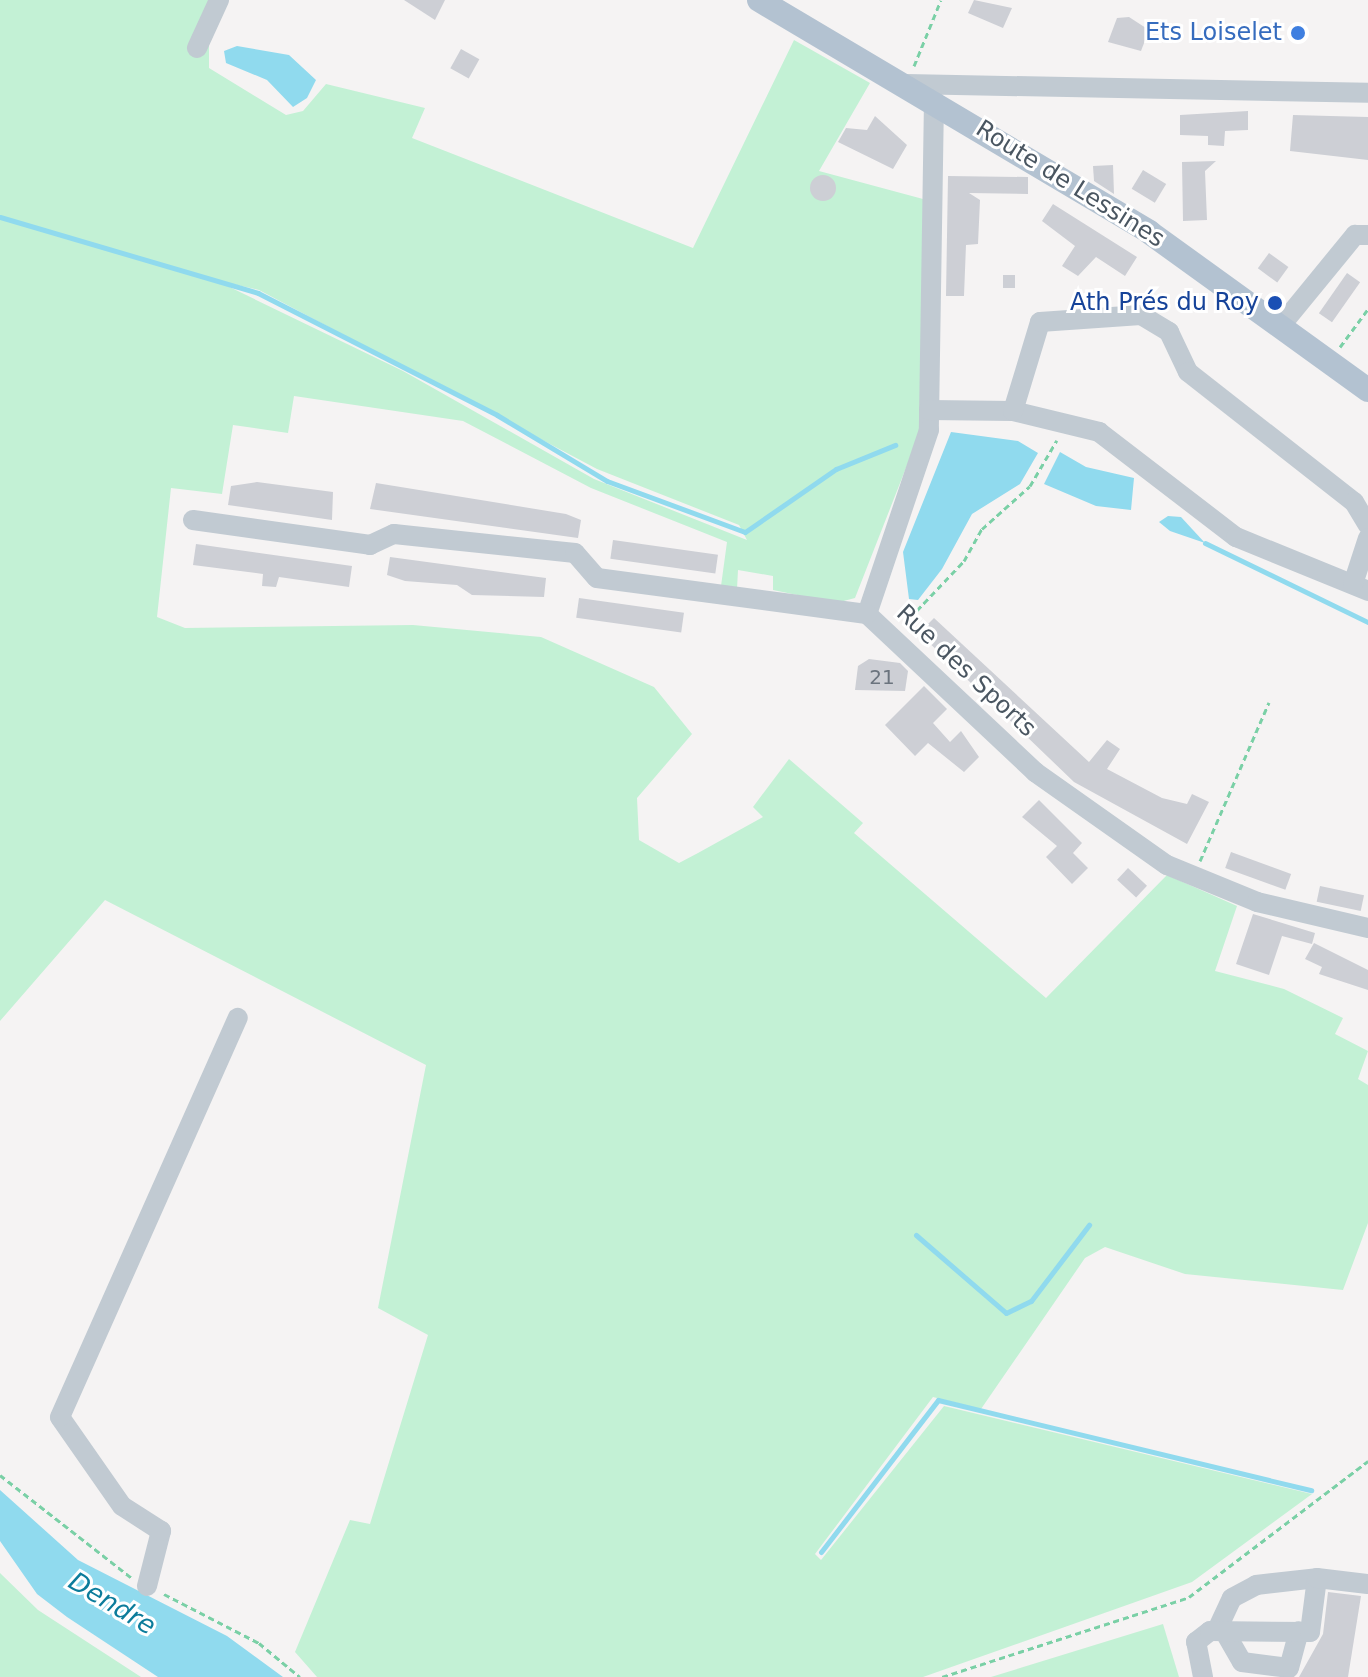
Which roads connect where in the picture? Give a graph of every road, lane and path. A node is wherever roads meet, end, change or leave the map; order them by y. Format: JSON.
{"nodes":[{"id":1,"x":219,"y":0,"type":"edge"},
{"id":2,"x":759,"y":0,"type":"edge"},
{"id":3,"x":941,"y":0,"type":"edge"},
{"id":4,"x":197,"y":48,"type":"dead end"},
{"id":5,"x":906,"y":84,"type":"junction"},
{"id":6,"x":1368,"y":93,"type":"edge"},
{"id":7,"x":934,"y":100,"type":"junction"},
{"id":8,"x":1368,"y":235,"type":"edge"},
{"id":9,"x":1368,"y":309,"type":"edge"},
{"id":10,"x":1283,"y":323,"type":"junction"},
{"id":11,"x":1331,"y":360,"type":"junction"},
{"id":12,"x":1368,"y":390,"type":"edge"},
{"id":13,"x":929,"y":410,"type":"junction"},
{"id":14,"x":1013,"y":411,"type":"junction"},
{"id":15,"x":1047,"y":434,"type":"dead end"},
{"id":16,"x":193,"y":520,"type":"dead end"},
{"id":17,"x":1368,"y":525,"type":"edge"},
{"id":18,"x":1368,"y":538,"type":"edge"},
{"id":19,"x":1360,"y":588,"type":"edge"},
{"id":20,"x":867,"y":614,"type":"junction"},
{"id":21,"x":891,"y":636,"type":"junction"},
{"id":22,"x":1269,"y":702,"type":"dead end"},
{"id":23,"x":1193,"y":875,"type":"junction"},
{"id":24,"x":1368,"y":928,"type":"edge"},
{"id":25,"x":238,"y":1018,"type":"dead end"},
{"id":26,"x":1368,"y":1461,"type":"edge"},
{"id":27,"x":1317,"y":1578,"type":"junction"},
{"id":28,"x":1368,"y":1584,"type":"edge"},
{"id":29,"x":147,"y":1586,"type":"dead end"},
{"id":30,"x":1220,"y":1629,"type":"junction"},
{"id":31,"x":1304,"y":1632,"type":"junction"},
{"id":32,"x":942,"y":1677,"type":"edge"},
{"id":33,"x":1203,"y":1677,"type":"edge"}],
"edges":[{"from":1,"to":4,"type":"street"},
{"from":2,"to":5,"type":"main road","name":"Route de Lessines"},
{"from":3,"to":5,"type":"path"},
{"from":5,"to":6,"type":"street"},
{"from":5,"to":7,"type":"main road","name":"Route de Lessines"},
{"from":7,"to":10,"type":"main road","name":"Route de Lessines"},
{"from":7,"to":13,"type":"street","name":"Rue des Sports"},
{"from":8,"to":10,"type":"street"},
{"from":9,"to":11,"type":"path"},
{"from":10,"to":11,"type":"main road","name":"Route de Lessines"},
{"from":11,"to":12,"type":"main road","name":"Route de Lessines"},
{"from":13,"to":14,"type":"street"},
{"from":13,"to":20,"type":"street","name":"Rue des Sports"},
{"from":14,"to":17,"type":"street"},
{"from":14,"to":19,"type":"street"},
{"from":15,"to":21,"type":"path"},
{"from":16,"to":20,"type":"street"},
{"from":18,"to":19,"type":"street"},
{"from":20,"to":21,"type":"street","name":"Rue des Sports"},
{"from":21,"to":23,"type":"street","name":"Rue des Sports"},
{"from":22,"to":23,"type":"path"},
{"from":23,"to":24,"type":"street","name":"Rue des Sports"},
{"from":25,"to":29,"type":"street"},
{"from":26,"to":32,"type":"path"},
{"from":27,"to":28,"type":"street"},
{"from":27,"to":30,"type":"street"},
{"from":27,"to":31,"type":"street"},
{"from":30,"to":31,"type":"street"},
{"from":30,"to":31,"type":"street"},
{"from":30,"to":33,"type":"street"}]}
